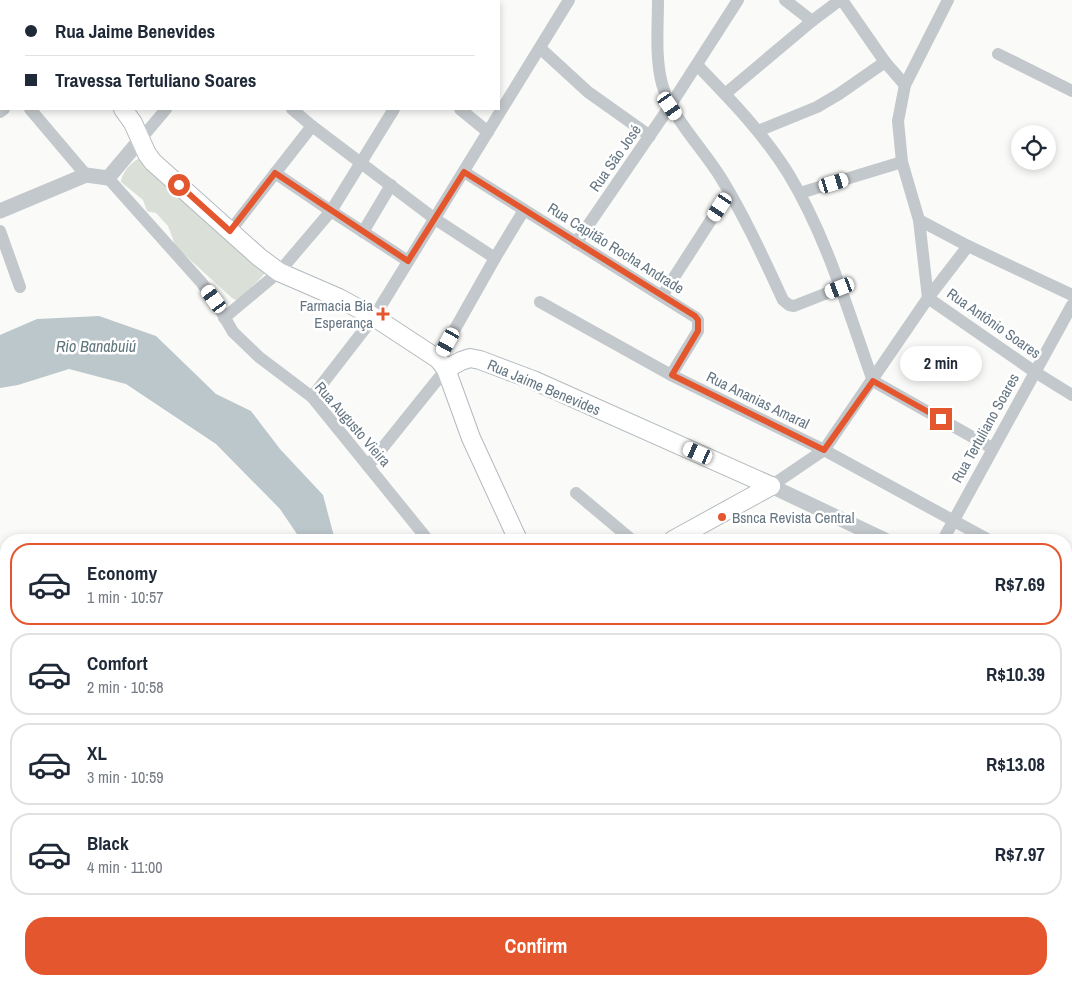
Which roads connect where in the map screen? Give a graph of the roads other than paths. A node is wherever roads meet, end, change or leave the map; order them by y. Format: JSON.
{"nodes":[{"id":1,"x":569,"y":0,"type":"edge"},
{"id":2,"x":658,"y":0,"type":"edge"},
{"id":3,"x":738,"y":0,"type":"edge"},
{"id":4,"x":785,"y":0,"type":"edge"},
{"id":5,"x":841,"y":0,"type":"edge"},
{"id":6,"x":948,"y":0,"type":"edge"},
{"id":7,"x":812,"y":21,"type":"junction"},
{"id":8,"x":540,"y":48,"type":"junction"},
{"id":9,"x":998,"y":54,"type":"dead end"},
{"id":10,"x":885,"y":62,"type":"junction"},
{"id":11,"x":697,"y":66,"type":"junction"},
{"id":12,"x":905,"y":85,"type":"junction"},
{"id":13,"x":1072,"y":91,"type":"edge"},
{"id":14,"x":725,"y":94,"type":"junction"},
{"id":15,"x":670,"y":106,"type":"junction"},
{"id":16,"x":31,"y":110,"type":"edge"},
{"id":17,"x":124,"y":110,"type":"edge"},
{"id":18,"x":165,"y":110,"type":"edge"},
{"id":19,"x":293,"y":110,"type":"edge"},
{"id":20,"x":393,"y":110,"type":"edge"},
{"id":21,"x":461,"y":110,"type":"edge"},
{"id":22,"x":312,"y":126,"type":"junction"},
{"id":23,"x":758,"y":131,"type":"junction"},
{"id":24,"x":488,"y":132,"type":"junction"},
{"id":25,"x":650,"y":136,"type":"junction"},
{"id":26,"x":140,"y":140,"type":"junction"},
{"id":27,"x":360,"y":162,"type":"junction"},
{"id":28,"x":902,"y":162,"type":"junction"},
{"id":29,"x":464,"y":172,"type":"junction"},
{"id":30,"x":275,"y":173,"type":"junction"},
{"id":31,"x":86,"y":175,"type":"junction"},
{"id":32,"x":108,"y":178,"type":"junction"},
{"id":33,"x":391,"y":185,"type":"junction"},
{"id":34,"x":730,"y":192,"type":"junction"},
{"id":35,"x":800,"y":193,"type":"junction"},
{"id":36,"x":524,"y":210,"type":"junction"},
{"id":37,"x":0,"y":211,"type":"edge"},
{"id":38,"x":331,"y":211,"type":"junction"},
{"id":39,"x":435,"y":218,"type":"junction"},
{"id":40,"x":919,"y":220,"type":"junction"},
{"id":41,"x":0,"y":231,"type":"edge"},
{"id":42,"x":230,"y":231,"type":"junction"},
{"id":43,"x":363,"y":232,"type":"junction"},
{"id":44,"x":576,"y":243,"type":"junction"},
{"id":45,"x":968,"y":246,"type":"junction"},
{"id":46,"x":495,"y":258,"type":"junction"},
{"id":47,"x":408,"y":261,"type":"junction"},
{"id":48,"x":279,"y":272,"type":"junction"},
{"id":49,"x":20,"y":287,"type":"dead end"},
{"id":50,"x":840,"y":288,"type":"junction"},
{"id":51,"x":1072,"y":295,"type":"edge"},
{"id":52,"x":662,"y":296,"type":"junction"},
{"id":53,"x":928,"y":298,"type":"junction"},
{"id":54,"x":540,"y":302,"type":"dead end"},
{"id":55,"x":1072,"y":305,"type":"edge"},
{"id":56,"x":374,"y":317,"type":"junction"},
{"id":57,"x":224,"y":318,"type":"junction"},
{"id":58,"x":442,"y":364,"type":"junction"},
{"id":59,"x":1035,"y":372,"type":"junction"},
{"id":60,"x":672,"y":375,"type":"junction"},
{"id":61,"x":873,"y":381,"type":"junction"},
{"id":62,"x":1072,"y":395,"type":"edge"},
{"id":63,"x":312,"y":397,"type":"junction"},
{"id":64,"x":992,"y":448,"type":"junction"},
{"id":65,"x":824,"y":450,"type":"junction"},
{"id":66,"x":368,"y":466,"type":"junction"},
{"id":67,"x":771,"y":486,"type":"junction"},
{"id":68,"x":576,"y":493,"type":"dead end"},
{"id":69,"x":953,"y":521,"type":"junction"},
{"id":70,"x":423,"y":534,"type":"edge"},
{"id":71,"x":516,"y":534,"type":"edge"},
{"id":72,"x":625,"y":534,"type":"edge"},
{"id":73,"x":684,"y":534,"type":"edge"},
{"id":74,"x":872,"y":534,"type":"edge"},
{"id":75,"x":946,"y":534,"type":"edge"},
{"id":76,"x":978,"y":534,"type":"edge"}],
"edges":[{"from":1,"to":8,"type":"street"},
{"from":2,"to":15,"type":"street"},
{"from":3,"to":11,"type":"street","name":"Rua São José"},
{"from":4,"to":7,"type":"street"},
{"from":5,"to":7,"type":"street"},
{"from":5,"to":10,"type":"street"},
{"from":6,"to":12,"type":"street","name":"Rua Antônio Soares"},
{"from":7,"to":14,"type":"street"},
{"from":8,"to":24,"type":"street"},
{"from":8,"to":25,"type":"street"},
{"from":9,"to":13,"type":"street"},
{"from":10,"to":12,"type":"street"},
{"from":10,"to":23,"type":"street"},
{"from":11,"to":14,"type":"street"},
{"from":11,"to":15,"type":"street","name":"Rua São José"},
{"from":12,"to":28,"type":"street","name":"Rua Antônio Soares"},
{"from":14,"to":23,"type":"street"},
{"from":15,"to":25,"type":"street","name":"Rua São José"},
{"from":15,"to":34,"type":"street"},
{"from":16,"to":31,"type":"street"},
{"from":17,"to":26,"type":"main road"},
{"from":18,"to":26,"type":"street"},
{"from":19,"to":22,"type":"street"},
{"from":20,"to":27,"type":"street"},
{"from":21,"to":24,"type":"street"},
{"from":22,"to":27,"type":"street"},
{"from":22,"to":30,"type":"street"},
{"from":23,"to":35,"type":"street"},
{"from":24,"to":29,"type":"street"},
{"from":25,"to":44,"type":"street","name":"Rua São José"},
{"from":26,"to":32,"type":"street"},
{"from":26,"to":42,"type":"main road"},
{"from":27,"to":33,"type":"street"},
{"from":27,"to":38,"type":"street"},
{"from":28,"to":35,"type":"street"},
{"from":28,"to":40,"type":"street","name":"Rua Antônio Soares"},
{"from":29,"to":36,"type":"street","name":"Rua Capitão Rocha Andrade"},
{"from":29,"to":39,"type":"street"},
{"from":30,"to":38,"type":"street"},
{"from":30,"to":42,"type":"street"},
{"from":31,"to":32,"type":"street"},
{"from":31,"to":37,"type":"street"},
{"from":32,"to":57,"type":"street","name":"Rua Augusto Vieira"},
{"from":33,"to":39,"type":"street"},
{"from":33,"to":43,"type":"street"},
{"from":34,"to":50,"type":"street"},
{"from":34,"to":52,"type":"street"},
{"from":35,"to":50,"type":"street"},
{"from":36,"to":44,"type":"street","name":"Rua Capitão Rocha Andrade"},
{"from":36,"to":46,"type":"street"},
{"from":38,"to":43,"type":"street"},
{"from":38,"to":48,"type":"street"},
{"from":39,"to":46,"type":"street"},
{"from":39,"to":47,"type":"street"},
{"from":40,"to":45,"type":"street"},
{"from":40,"to":53,"type":"street","name":"Rua Antônio Soares"},
{"from":41,"to":49,"type":"street"},
{"from":42,"to":48,"type":"main road"},
{"from":43,"to":47,"type":"street"},
{"from":44,"to":52,"type":"street","name":"Rua Capitão Rocha Andrade"},
{"from":45,"to":51,"type":"street"},
{"from":45,"to":53,"type":"street"},
{"from":46,"to":58,"type":"street"},
{"from":47,"to":56,"type":"street"},
{"from":48,"to":56,"type":"main road"},
{"from":48,"to":57,"type":"street"},
{"from":50,"to":61,"type":"street"},
{"from":52,"to":60,"type":"street","name":"Rua Capitão Rocha Andrade"},
{"from":53,"to":59,"type":"street","name":"Rua Antônio Soares"},
{"from":53,"to":61,"type":"street"},
{"from":54,"to":60,"type":"street","name":"Rua Ananias Amaral"},
{"from":55,"to":59,"type":"street","name":"Rua Tertuliano Soares"},
{"from":56,"to":58,"type":"main road"},
{"from":56,"to":63,"type":"street"},
{"from":57,"to":63,"type":"street","name":"Rua Augusto Vieira"},
{"from":58,"to":66,"type":"street"},
{"from":58,"to":67,"type":"main road","name":"Rua Jaime Benevides"},
{"from":58,"to":71,"type":"main road"},
{"from":59,"to":62,"type":"street","name":"Rua Antônio Soares"},
{"from":59,"to":64,"type":"street","name":"Rua Tertuliano Soares"},
{"from":60,"to":65,"type":"street","name":"Rua Ananias Amaral"},
{"from":61,"to":64,"type":"street"},
{"from":61,"to":65,"type":"street"},
{"from":63,"to":66,"type":"street","name":"Rua Augusto Vieira"},
{"from":64,"to":69,"type":"street","name":"Rua Tertuliano Soares"},
{"from":65,"to":67,"type":"street"},
{"from":65,"to":69,"type":"street","name":"Rua Ananias Amaral"},
{"from":66,"to":70,"type":"street","name":"Rua Augusto Vieira"},
{"from":67,"to":73,"type":"main road"},
{"from":67,"to":74,"type":"street","name":"Rua Jaime Benevides"},
{"from":68,"to":72,"type":"street"},
{"from":69,"to":75,"type":"street","name":"Rua Tertuliano Soares"},
{"from":69,"to":76,"type":"street","name":"Rua Ananias Amaral"}]}
